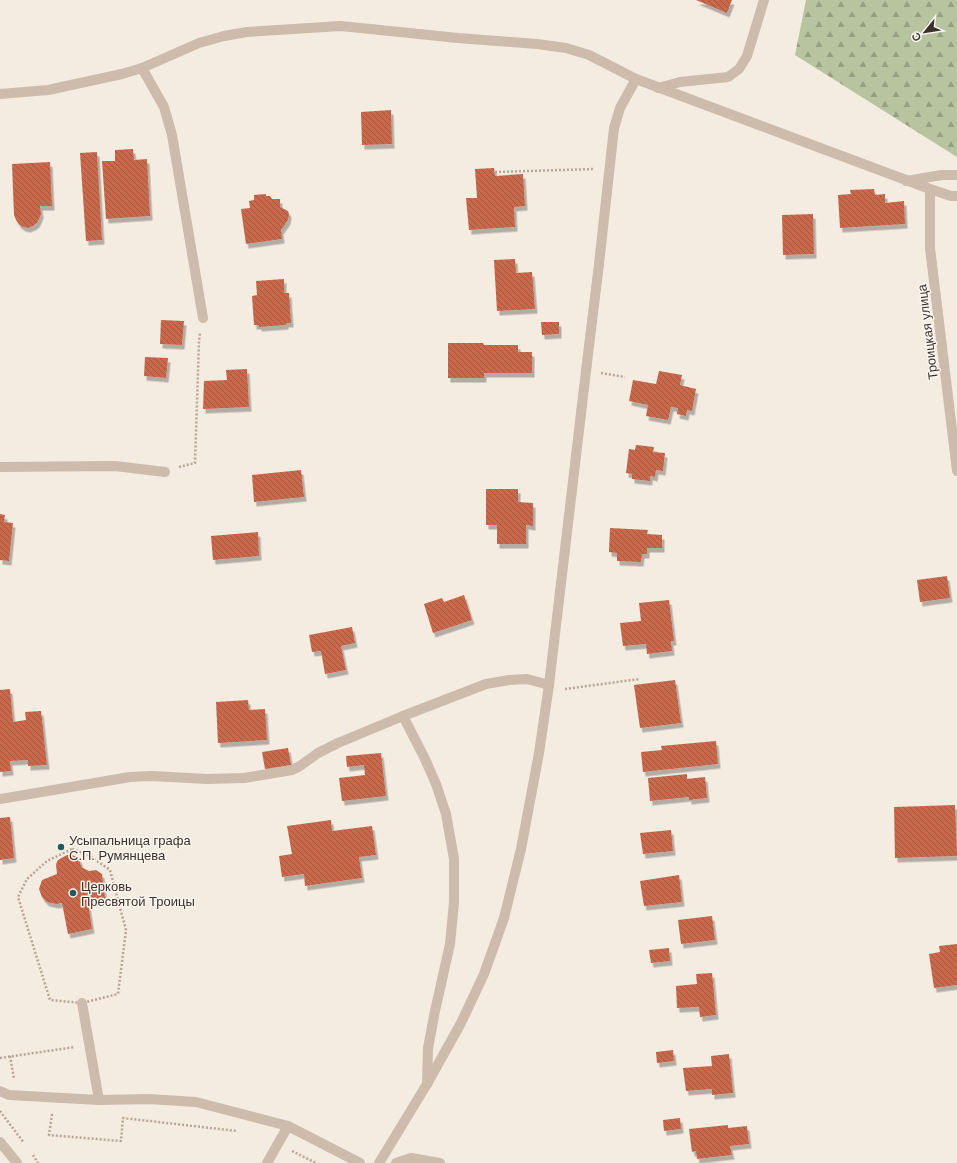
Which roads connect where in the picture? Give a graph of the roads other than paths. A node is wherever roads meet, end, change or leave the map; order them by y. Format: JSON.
{"nodes":[{"id":1,"x":764,"y":0,"type":"edge"},
{"id":2,"x":142,"y":68,"type":"junction"},
{"id":3,"x":636,"y":79,"type":"junction"},
{"id":4,"x":658,"y":88,"type":"junction"},
{"id":5,"x":0,"y":94,"type":"edge"},
{"id":6,"x":957,"y":175,"type":"edge"},
{"id":7,"x":906,"y":180,"type":"junction"},
{"id":8,"x":930,"y":190,"type":"junction"},
{"id":9,"x":957,"y":196,"type":"edge"},
{"id":10,"x":203,"y":318,"type":"road end"},
{"id":11,"x":0,"y":467,"type":"edge"},
{"id":12,"x":957,"y":471,"type":"edge"},
{"id":13,"x":165,"y":472,"type":"road end"},
{"id":14,"x":549,"y":685,"type":"junction"},
{"id":15,"x":402,"y":716,"type":"junction"},
{"id":16,"x":0,"y":799,"type":"edge"},
{"id":17,"x":82,"y":1003,"type":"road end"},
{"id":18,"x":427,"y":1084,"type":"junction"},
{"id":19,"x":0,"y":1091,"type":"edge"},
{"id":20,"x":99,"y":1100,"type":"junction"},
{"id":21,"x":288,"y":1126,"type":"junction"},
{"id":22,"x":0,"y":1142,"type":"edge"},
{"id":23,"x":17,"y":1163,"type":"edge"},
{"id":24,"x":267,"y":1163,"type":"edge"},
{"id":25,"x":360,"y":1163,"type":"edge"},
{"id":26,"x":379,"y":1163,"type":"edge"},
{"id":27,"x":396,"y":1163,"type":"edge"},
{"id":28,"x":440,"y":1163,"type":"edge"}],
"edges":[{"from":1,"to":4,"type":"street"},
{"from":2,"to":3,"type":"street"},
{"from":2,"to":5,"type":"street"},
{"from":2,"to":10,"type":"street"},
{"from":3,"to":4,"type":"street"},
{"from":3,"to":14,"type":"street"},
{"from":4,"to":7,"type":"street"},
{"from":6,"to":7,"type":"street"},
{"from":7,"to":8,"type":"street"},
{"from":8,"to":9,"type":"street"},
{"from":8,"to":12,"type":"street","name":"Троицкая улица"},
{"from":11,"to":13,"type":"street"},
{"from":14,"to":15,"type":"street"},
{"from":14,"to":18,"type":"street"},
{"from":15,"to":16,"type":"street"},
{"from":15,"to":18,"type":"street"},
{"from":17,"to":20,"type":"street"},
{"from":18,"to":26,"type":"street"},
{"from":19,"to":20,"type":"street"},
{"from":20,"to":21,"type":"street"},
{"from":21,"to":24,"type":"street"},
{"from":21,"to":25,"type":"street"},
{"from":22,"to":23,"type":"street"},
{"from":27,"to":28,"type":"street"}]}
